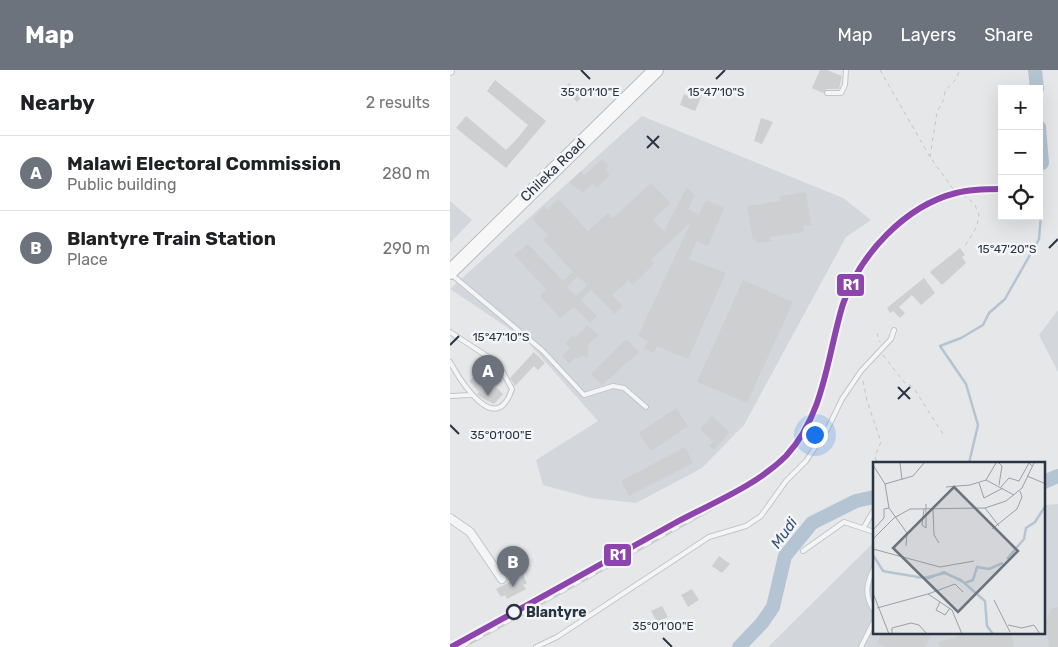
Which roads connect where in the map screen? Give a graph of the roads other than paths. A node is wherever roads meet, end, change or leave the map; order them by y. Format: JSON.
{"nodes":[{"id":1,"x":647,"y":70,"type":"edge"},
{"id":2,"x":656,"y":70,"type":"edge"},
{"id":3,"x":846,"y":70,"type":"edge"},
{"id":4,"x":828,"y":92,"type":"dead end"},
{"id":5,"x":450,"y":262,"type":"edge"},
{"id":6,"x":450,"y":273,"type":"edge"},
{"id":7,"x":894,"y":330,"type":"dead end"},
{"id":8,"x":450,"y":332,"type":"edge"},
{"id":9,"x":450,"y":362,"type":"edge"},
{"id":10,"x":471,"y":395,"type":"junction"},
{"id":11,"x":450,"y":396,"type":"edge"},
{"id":12,"x":646,"y":407,"type":"dead end"},
{"id":13,"x":873,"y":512,"type":"edge"},
{"id":14,"x":450,"y":518,"type":"edge"},
{"id":15,"x":864,"y":527,"type":"junction"},
{"id":16,"x":873,"y":532,"type":"edge"},
{"id":17,"x":803,"y":551,"type":"dead end"},
{"id":18,"x":873,"y":570,"type":"edge"},
{"id":19,"x":502,"y":579,"type":"dead end"},
{"id":20,"x":873,"y":609,"type":"edge"},
{"id":21,"x":873,"y":623,"type":"edge"},
{"id":22,"x":536,"y":647,"type":"edge"},
{"id":23,"x":861,"y":647,"type":"edge"}],
"edges":[{"from":1,"to":5,"type":"highway"},
{"from":2,"to":6,"type":"highway","name":"Chileka Road"},
{"from":3,"to":4,"type":"lane"},
{"from":6,"to":12,"type":"lane"},
{"from":7,"to":22,"type":"lane"},
{"from":8,"to":10,"type":"lane"},
{"from":9,"to":10,"type":"lane"},
{"from":10,"to":11,"type":"lane"},
{"from":13,"to":15,"type":"lane"},
{"from":14,"to":19,"type":"street"},
{"from":15,"to":16,"type":"lane"},
{"from":15,"to":17,"type":"lane"},
{"from":18,"to":20,"type":"lane"},
{"from":21,"to":23,"type":"lane"}]}
